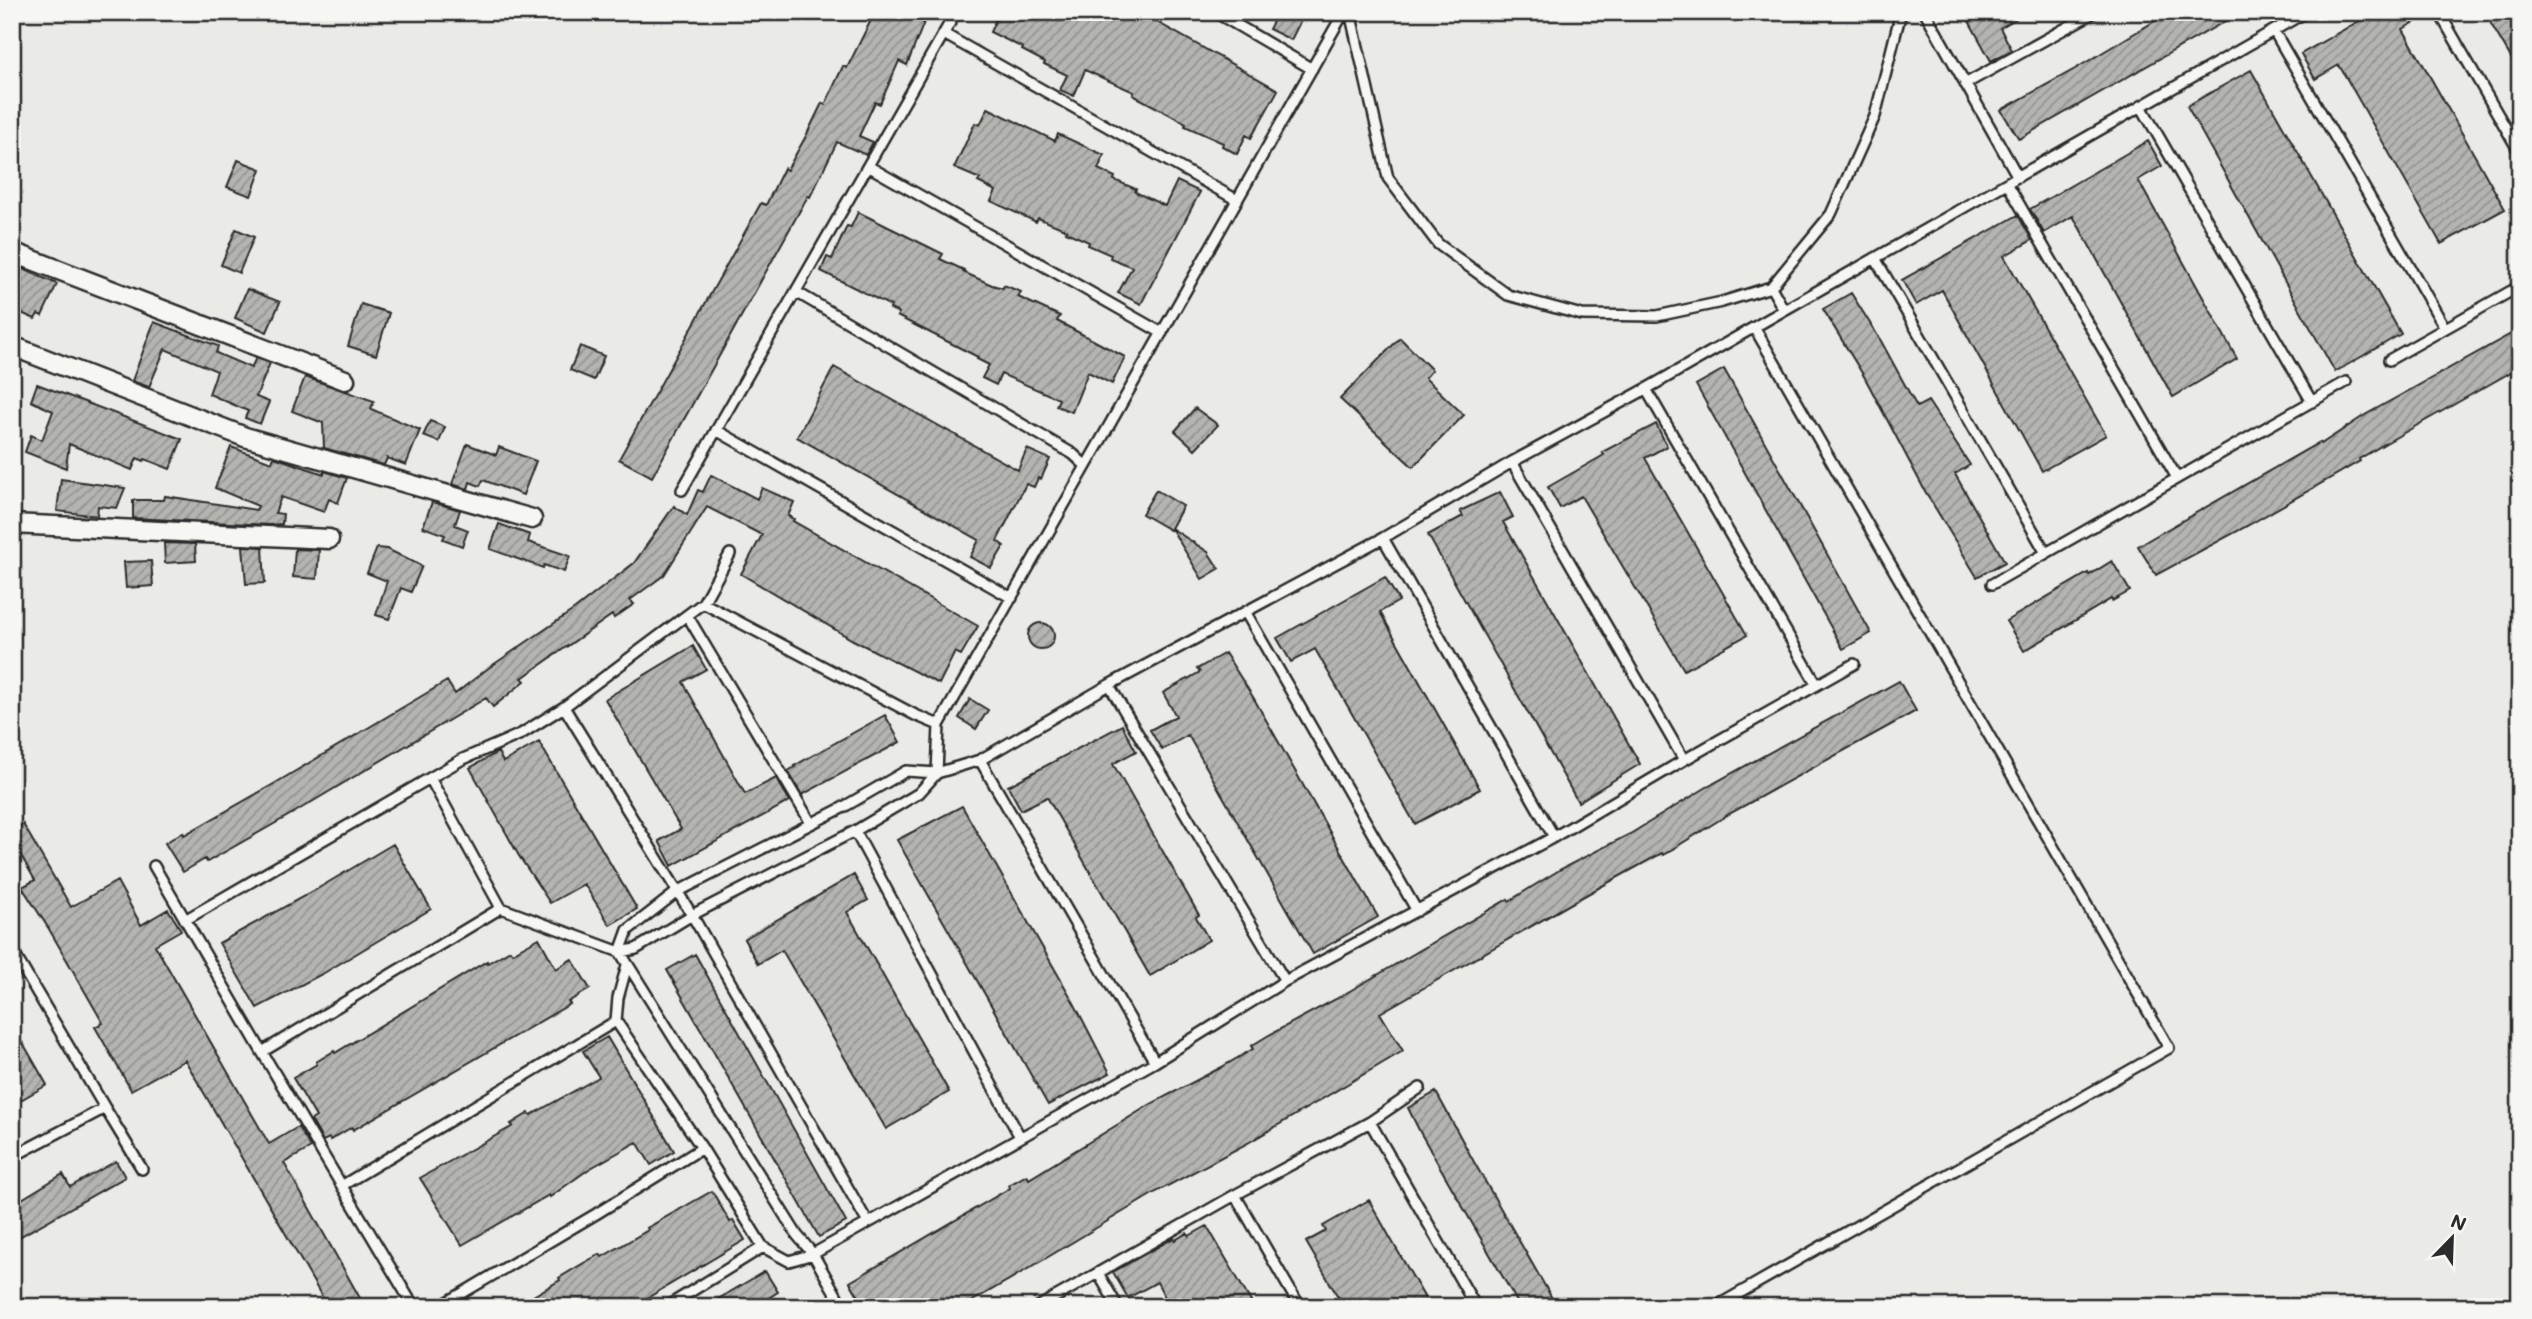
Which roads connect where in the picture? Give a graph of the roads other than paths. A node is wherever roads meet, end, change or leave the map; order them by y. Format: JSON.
{"nodes":[{"id":1,"x":956,"y":12,"type":"edge"},
{"id":2,"x":1215,"y":12,"type":"edge"},
{"id":3,"x":1344,"y":12,"type":"edge"},
{"id":4,"x":1350,"y":12,"type":"edge"},
{"id":5,"x":1901,"y":12,"type":"edge"},
{"id":6,"x":1926,"y":12,"type":"edge"},
{"id":7,"x":2095,"y":12,"type":"edge"},
{"id":8,"x":2306,"y":12,"type":"edge"},
{"id":9,"x":2439,"y":12,"type":"edge"},
{"id":10,"x":2274,"y":31,"type":"junction"},
{"id":11,"x":944,"y":34,"type":"junction"},
{"id":12,"x":1312,"y":69,"type":"junction"},
{"id":13,"x":1965,"y":84,"type":"junction"},
{"id":14,"x":2141,"y":106,"type":"junction"},
{"id":15,"x":2520,"y":153,"type":"edge"},
{"id":16,"x":868,"y":166,"type":"junction"},
{"id":17,"x":2018,"y":177,"type":"junction"},
{"id":18,"x":2007,"y":183,"type":"junction"},
{"id":19,"x":1237,"y":200,"type":"junction"},
{"id":20,"x":12,"y":252,"type":"edge"},
{"id":21,"x":1875,"y":258,"type":"junction"},
{"id":22,"x":1771,"y":286,"type":"junction"},
{"id":23,"x":2520,"y":286,"type":"edge"},
{"id":24,"x":796,"y":292,"type":"junction"},
{"id":25,"x":1784,"y":310,"type":"junction"},
{"id":26,"x":1754,"y":327,"type":"junction"},
{"id":27,"x":2445,"y":328,"type":"junction"},
{"id":28,"x":1162,"y":333,"type":"junction"},
{"id":29,"x":12,"y":346,"type":"edge"},
{"id":30,"x":2389,"y":360,"type":"dead end"},
{"id":31,"x":345,"y":380,"type":"dead end"},
{"id":32,"x":2346,"y":383,"type":"dead end"},
{"id":33,"x":1646,"y":388,"type":"junction"},
{"id":34,"x":2312,"y":402,"type":"junction"},
{"id":35,"x":716,"y":430,"type":"junction"},
{"id":36,"x":1512,"y":462,"type":"junction"},
{"id":37,"x":1086,"y":466,"type":"junction"},
{"id":38,"x":2177,"y":478,"type":"junction"},
{"id":39,"x":682,"y":490,"type":"dead end"},
{"id":40,"x":532,"y":520,"type":"dead end"},
{"id":41,"x":12,"y":524,"type":"edge"},
{"id":42,"x":329,"y":538,"type":"dead end"},
{"id":43,"x":1383,"y":538,"type":"junction"},
{"id":44,"x":2046,"y":553,"type":"junction"},
{"id":45,"x":730,"y":554,"type":"dead end"},
{"id":46,"x":1993,"y":584,"type":"dead end"},
{"id":47,"x":1012,"y":598,"type":"junction"},
{"id":48,"x":703,"y":603,"type":"junction"},
{"id":49,"x":1245,"y":613,"type":"junction"},
{"id":50,"x":687,"y":615,"type":"junction"},
{"id":51,"x":1854,"y":664,"type":"dead end"},
{"id":52,"x":1109,"y":685,"type":"junction"},
{"id":53,"x":1816,"y":685,"type":"junction"},
{"id":54,"x":564,"y":707,"type":"junction"},
{"id":55,"x":939,"y":725,"type":"junction"},
{"id":56,"x":979,"y":760,"type":"junction"},
{"id":57,"x":1684,"y":760,"type":"junction"},
{"id":58,"x":937,"y":773,"type":"junction"},
{"id":59,"x":430,"y":778,"type":"junction"},
{"id":60,"x":811,"y":823,"type":"junction"},
{"id":61,"x":855,"y":831,"type":"junction"},
{"id":62,"x":1554,"y":837,"type":"junction"},
{"id":63,"x":153,"y":866,"type":"dead end"},
{"id":64,"x":677,"y":892,"type":"junction"},
{"id":65,"x":501,"y":908,"type":"junction"},
{"id":66,"x":1417,"y":911,"type":"junction"},
{"id":67,"x":692,"y":915,"type":"junction"},
{"id":68,"x":185,"y":920,"type":"junction"},
{"id":69,"x":12,"y":950,"type":"edge"},
{"id":70,"x":620,"y":952,"type":"junction"},
{"id":71,"x":627,"y":965,"type":"junction"},
{"id":72,"x":1285,"y":981,"type":"junction"},
{"id":73,"x":616,"y":1021,"type":"junction"},
{"id":74,"x":262,"y":1052,"type":"junction"},
{"id":75,"x":1155,"y":1062,"type":"junction"},
{"id":76,"x":1420,"y":1088,"type":"dead end"},
{"id":77,"x":105,"y":1108,"type":"junction"},
{"id":78,"x":1370,"y":1122,"type":"junction"},
{"id":79,"x":1020,"y":1137,"type":"junction"},
{"id":80,"x":702,"y":1148,"type":"junction"},
{"id":81,"x":12,"y":1157,"type":"edge"},
{"id":82,"x":142,"y":1169,"type":"dead end"},
{"id":83,"x":343,"y":1185,"type":"junction"},
{"id":84,"x":1235,"y":1195,"type":"junction"},
{"id":85,"x":868,"y":1223,"type":"junction"},
{"id":86,"x":763,"y":1247,"type":"junction"},
{"id":87,"x":813,"y":1254,"type":"junction"},
{"id":88,"x":1098,"y":1273,"type":"junction"},
{"id":89,"x":414,"y":1307,"type":"edge"},
{"id":90,"x":439,"y":1307,"type":"edge"},
{"id":91,"x":666,"y":1307,"type":"edge"},
{"id":92,"x":843,"y":1307,"type":"edge"},
{"id":93,"x":1038,"y":1307,"type":"edge"},
{"id":94,"x":1118,"y":1307,"type":"edge"},
{"id":95,"x":1300,"y":1307,"type":"edge"},
{"id":96,"x":1476,"y":1307,"type":"edge"},
{"id":97,"x":1715,"y":1307,"type":"edge"}],
"edges":[{"from":1,"to":11,"type":"lane"},
{"from":2,"to":12,"type":"lane"},
{"from":3,"to":12,"type":"lane"},
{"from":4,"to":22,"type":"lane"},
{"from":5,"to":22,"type":"lane"},
{"from":6,"to":13,"type":"lane"},
{"from":7,"to":13,"type":"lane"},
{"from":8,"to":10,"type":"lane"},
{"from":9,"to":15,"type":"lane"},
{"from":10,"to":14,"type":"lane"},
{"from":10,"to":27,"type":"lane"},
{"from":11,"to":16,"type":"lane"},
{"from":11,"to":19,"type":"lane"},
{"from":12,"to":19,"type":"lane"},
{"from":13,"to":17,"type":"lane"},
{"from":14,"to":17,"type":"lane"},
{"from":14,"to":34,"type":"lane"},
{"from":16,"to":24,"type":"lane"},
{"from":16,"to":28,"type":"lane"},
{"from":17,"to":18,"type":"lane"},
{"from":18,"to":21,"type":"lane"},
{"from":18,"to":38,"type":"lane"},
{"from":19,"to":28,"type":"lane"},
{"from":20,"to":31,"type":"street"},
{"from":21,"to":25,"type":"lane"},
{"from":21,"to":44,"type":"lane"},
{"from":22,"to":25,"type":"lane"},
{"from":23,"to":27,"type":"lane"},
{"from":24,"to":35,"type":"lane"},
{"from":24,"to":37,"type":"lane"},
{"from":25,"to":26,"type":"lane"},
{"from":26,"to":33,"type":"lane"},
{"from":26,"to":97,"type":"lane"},
{"from":27,"to":30,"type":"lane"},
{"from":28,"to":37,"type":"lane"},
{"from":29,"to":40,"type":"street"},
{"from":32,"to":34,"type":"lane"},
{"from":33,"to":36,"type":"lane"},
{"from":33,"to":53,"type":"lane"},
{"from":34,"to":38,"type":"lane"},
{"from":35,"to":39,"type":"lane"},
{"from":35,"to":47,"type":"lane"},
{"from":36,"to":43,"type":"lane"},
{"from":36,"to":57,"type":"lane"},
{"from":37,"to":47,"type":"lane"},
{"from":38,"to":44,"type":"lane"},
{"from":41,"to":42,"type":"street"},
{"from":43,"to":49,"type":"lane"},
{"from":43,"to":62,"type":"lane"},
{"from":44,"to":46,"type":"lane"},
{"from":45,"to":48,"type":"lane"},
{"from":47,"to":55,"type":"lane"},
{"from":48,"to":50,"type":"lane"},
{"from":48,"to":55,"type":"lane"},
{"from":49,"to":52,"type":"lane"},
{"from":49,"to":66,"type":"lane"},
{"from":50,"to":54,"type":"lane"},
{"from":50,"to":60,"type":"lane"},
{"from":51,"to":53,"type":"lane"},
{"from":52,"to":56,"type":"lane"},
{"from":52,"to":72,"type":"lane"},
{"from":53,"to":57,"type":"lane"},
{"from":54,"to":59,"type":"lane"},
{"from":54,"to":64,"type":"lane"},
{"from":55,"to":58,"type":"lane"},
{"from":56,"to":58,"type":"lane"},
{"from":56,"to":75,"type":"lane"},
{"from":57,"to":62,"type":"lane"},
{"from":58,"to":60,"type":"lane"},
{"from":58,"to":61,"type":"lane"},
{"from":59,"to":65,"type":"lane"},
{"from":59,"to":68,"type":"lane"},
{"from":60,"to":64,"type":"lane"},
{"from":61,"to":67,"type":"lane"},
{"from":61,"to":79,"type":"lane"},
{"from":62,"to":66,"type":"lane"},
{"from":63,"to":68,"type":"lane"},
{"from":64,"to":67,"type":"lane"},
{"from":64,"to":70,"type":"lane"},
{"from":65,"to":70,"type":"lane"},
{"from":65,"to":74,"type":"lane"},
{"from":66,"to":72,"type":"lane"},
{"from":67,"to":70,"type":"lane"},
{"from":67,"to":85,"type":"lane"},
{"from":68,"to":74,"type":"lane"},
{"from":69,"to":77,"type":"lane"},
{"from":70,"to":71,"type":"lane"},
{"from":71,"to":73,"type":"lane"},
{"from":71,"to":87,"type":"lane"},
{"from":72,"to":75,"type":"lane"},
{"from":73,"to":80,"type":"lane"},
{"from":73,"to":83,"type":"lane"},
{"from":74,"to":83,"type":"lane"},
{"from":75,"to":79,"type":"lane"},
{"from":76,"to":78,"type":"lane"},
{"from":77,"to":81,"type":"lane"},
{"from":77,"to":82,"type":"lane"},
{"from":78,"to":84,"type":"lane"},
{"from":78,"to":96,"type":"lane"},
{"from":79,"to":85,"type":"lane"},
{"from":80,"to":86,"type":"lane"},
{"from":80,"to":90,"type":"lane"},
{"from":83,"to":89,"type":"lane"},
{"from":84,"to":88,"type":"lane"},
{"from":84,"to":95,"type":"lane"},
{"from":85,"to":87,"type":"lane"},
{"from":86,"to":87,"type":"lane"},
{"from":86,"to":91,"type":"lane"},
{"from":87,"to":92,"type":"lane"},
{"from":88,"to":93,"type":"lane"},
{"from":88,"to":94,"type":"lane"}]}
